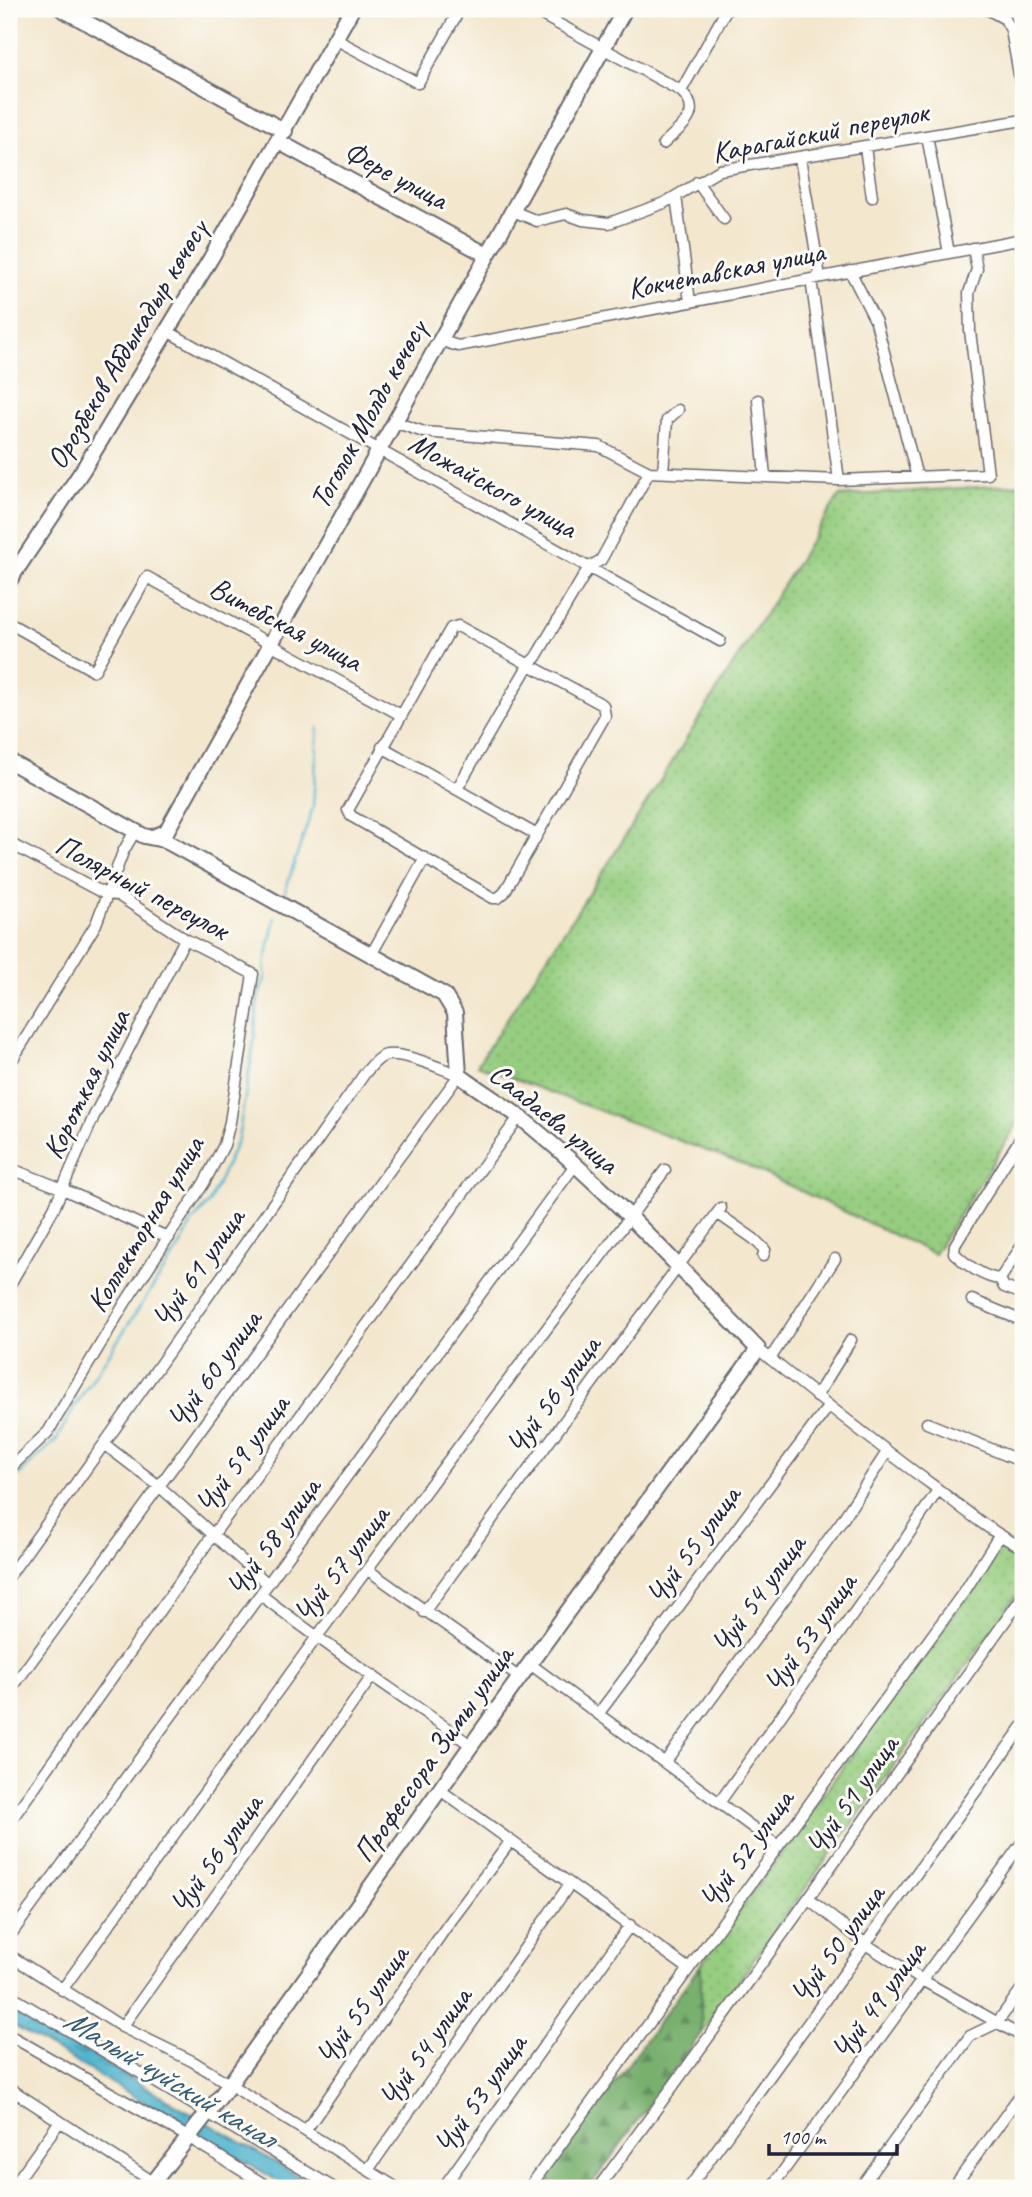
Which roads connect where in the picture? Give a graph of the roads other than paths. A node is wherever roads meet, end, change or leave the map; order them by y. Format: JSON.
{"nodes":[{"id":1,"x":62,"y":9,"type":"edge"},
{"id":2,"x":352,"y":9,"type":"edge"},
{"id":3,"x":460,"y":9,"type":"edge"},
{"id":4,"x":531,"y":9,"type":"edge"},
{"id":5,"x":625,"y":9,"type":"edge"},
{"id":6,"x":727,"y":9,"type":"edge"},
{"id":7,"x":988,"y":9,"type":"edge"},
{"id":8,"x":335,"y":39,"type":"junction"},
{"id":9,"x":603,"y":48,"type":"junction"},
{"id":10,"x":681,"y":91,"type":"junction"},
{"id":11,"x":1023,"y":96,"type":"edge"},
{"id":12,"x":1023,"y":120,"type":"edge"},
{"id":13,"x":282,"y":136,"type":"junction"},
{"id":14,"x":927,"y":136,"type":"junction"},
{"id":15,"x":663,"y":144,"type":"dead end"},
{"id":16,"x":865,"y":147,"type":"junction"},
{"id":17,"x":800,"y":158,"type":"junction"},
{"id":18,"x":697,"y":183,"type":"junction"},
{"id":19,"x":676,"y":196,"type":"junction"},
{"id":20,"x":872,"y":197,"type":"dead end"},
{"id":21,"x":513,"y":211,"type":"junction"},
{"id":22,"x":724,"y":219,"type":"dead end"},
{"id":23,"x":1023,"y":240,"type":"edge"},
{"id":24,"x":973,"y":248,"type":"junction"},
{"id":25,"x":949,"y":253,"type":"junction"},
{"id":26,"x":488,"y":255,"type":"junction"},
{"id":27,"x":850,"y":271,"type":"junction"},
{"id":28,"x":816,"y":278,"type":"junction"},
{"id":29,"x":690,"y":302,"type":"junction"},
{"id":30,"x":167,"y":331,"type":"junction"},
{"id":31,"x":439,"y":340,"type":"junction"},
{"id":32,"x":758,"y":400,"type":"dead end"},
{"id":33,"x":678,"y":411,"type":"dead end"},
{"id":34,"x":394,"y":422,"type":"junction"},
{"id":35,"x":379,"y":449,"type":"junction"},
{"id":36,"x":649,"y":472,"type":"junction"},
{"id":37,"x":663,"y":472,"type":"junction"},
{"id":38,"x":765,"y":477,"type":"junction"},
{"id":39,"x":917,"y":477,"type":"junction"},
{"id":40,"x":839,"y":480,"type":"junction"},
{"id":41,"x":589,"y":567,"type":"junction"},
{"id":42,"x":9,"y":581,"type":"edge"},
{"id":43,"x":9,"y":623,"type":"edge"},
{"id":44,"x":720,"y":641,"type":"dead end"},
{"id":45,"x":271,"y":644,"type":"junction"},
{"id":46,"x":529,"y":664,"type":"junction"},
{"id":47,"x":401,"y":715,"type":"junction"},
{"id":48,"x":382,"y":747,"type":"junction"},
{"id":49,"x":9,"y":761,"type":"edge"},
{"id":50,"x":457,"y":789,"type":"junction"},
{"id":51,"x":135,"y":831,"type":"junction"},
{"id":52,"x":537,"y":835,"type":"junction"},
{"id":53,"x":153,"y":837,"type":"junction"},
{"id":54,"x":9,"y":843,"type":"edge"},
{"id":55,"x":425,"y":858,"type":"junction"},
{"id":56,"x":106,"y":894,"type":"junction"},
{"id":57,"x":185,"y":939,"type":"junction"},
{"id":58,"x":371,"y":955,"type":"junction"},
{"id":59,"x":253,"y":974,"type":"joint"},
{"id":60,"x":9,"y":1065,"type":"edge"},
{"id":61,"x":459,"y":1075,"type":"junction"},
{"id":62,"x":519,"y":1117,"type":"junction"},
{"id":63,"x":1023,"y":1134,"type":"edge"},
{"id":64,"x":575,"y":1165,"type":"junction"},
{"id":65,"x":9,"y":1168,"type":"edge"},
{"id":66,"x":665,"y":1170,"type":"dead end"},
{"id":67,"x":63,"y":1189,"type":"junction"},
{"id":68,"x":630,"y":1217,"type":"junction"},
{"id":69,"x":169,"y":1238,"type":"junction"},
{"id":70,"x":1023,"y":1244,"type":"edge"},
{"id":71,"x":763,"y":1256,"type":"dead end"},
{"id":72,"x":835,"y":1259,"type":"dead end"},
{"id":73,"x":678,"y":1266,"type":"junction"},
{"id":74,"x":1000,"y":1279,"type":"junction"},
{"id":75,"x":9,"y":1286,"type":"edge"},
{"id":76,"x":1023,"y":1294,"type":"edge"},
{"id":77,"x":972,"y":1300,"type":"dead end"},
{"id":78,"x":1023,"y":1321,"type":"edge"},
{"id":79,"x":851,"y":1340,"type":"dead end"},
{"id":80,"x":758,"y":1349,"type":"junction"},
{"id":81,"x":770,"y":1359,"type":"junction"},
{"id":82,"x":816,"y":1397,"type":"junction"},
{"id":83,"x":828,"y":1407,"type":"junction"},
{"id":84,"x":927,"y":1423,"type":"dead end"},
{"id":85,"x":104,"y":1444,"type":"junction"},
{"id":86,"x":887,"y":1452,"type":"junction"},
{"id":87,"x":1023,"y":1462,"type":"edge"},
{"id":88,"x":9,"y":1469,"type":"edge"},
{"id":89,"x":159,"y":1486,"type":"junction"},
{"id":90,"x":938,"y":1490,"type":"junction"},
{"id":91,"x":213,"y":1535,"type":"junction"},
{"id":92,"x":999,"y":1536,"type":"junction"},
{"id":93,"x":1023,"y":1548,"type":"edge"},
{"id":94,"x":368,"y":1570,"type":"junction"},
{"id":95,"x":9,"y":1576,"type":"edge"},
{"id":96,"x":268,"y":1584,"type":"junction"},
{"id":97,"x":261,"y":1595,"type":"junction"},
{"id":98,"x":1023,"y":1597,"type":"edge"},
{"id":99,"x":424,"y":1612,"type":"junction"},
{"id":100,"x":316,"y":1638,"type":"junction"},
{"id":101,"x":530,"y":1664,"type":"junction"},
{"id":102,"x":373,"y":1675,"type":"junction"},
{"id":103,"x":520,"y":1678,"type":"junction"},
{"id":104,"x":9,"y":1692,"type":"edge"},
{"id":105,"x":599,"y":1713,"type":"junction"},
{"id":106,"x":1023,"y":1726,"type":"edge"},
{"id":107,"x":472,"y":1746,"type":"junction"},
{"id":108,"x":665,"y":1762,"type":"junction"},
{"id":109,"x":440,"y":1790,"type":"junction"},
{"id":110,"x":719,"y":1803,"type":"junction"},
{"id":111,"x":9,"y":1823,"type":"edge"},
{"id":112,"x":1023,"y":1841,"type":"edge"},
{"id":113,"x":510,"y":1842,"type":"junction"},
{"id":114,"x":778,"y":1846,"type":"junction"},
{"id":115,"x":570,"y":1884,"type":"junction"},
{"id":116,"x":810,"y":1900,"type":"junction"},
{"id":117,"x":630,"y":1925,"type":"junction"},
{"id":118,"x":9,"y":1937,"type":"edge"},
{"id":119,"x":867,"y":1945,"type":"junction"},
{"id":120,"x":9,"y":1955,"type":"edge"},
{"id":121,"x":689,"y":1969,"type":"junction"},
{"id":122,"x":922,"y":1980,"type":"junction"},
{"id":123,"x":1023,"y":1987,"type":"edge"},
{"id":124,"x":62,"y":1990,"type":"junction"},
{"id":125,"x":9,"y":1995,"type":"edge"},
{"id":126,"x":997,"y":2022,"type":"junction"},
{"id":127,"x":122,"y":2027,"type":"junction"},
{"id":128,"x":9,"y":2035,"type":"edge"},
{"id":129,"x":1023,"y":2037,"type":"edge"},
{"id":130,"x":230,"y":2084,"type":"junction"},
{"id":131,"x":9,"y":2088,"type":"edge"},
{"id":132,"x":1023,"y":2091,"type":"edge"},
{"id":133,"x":208,"y":2113,"type":"junction"},
{"id":134,"x":60,"y":2121,"type":"junction"},
{"id":135,"x":306,"y":2130,"type":"junction"},
{"id":136,"x":188,"y":2137,"type":"junction"},
{"id":137,"x":368,"y":2170,"type":"junction"},
{"id":138,"x":151,"y":2185,"type":"edge"},
{"id":139,"x":12,"y":2188,"type":"edge"},
{"id":140,"x":270,"y":2188,"type":"edge"},
{"id":141,"x":334,"y":2188,"type":"edge"},
{"id":142,"x":397,"y":2188,"type":"edge"},
{"id":143,"x":443,"y":2188,"type":"edge"},
{"id":144,"x":529,"y":2188,"type":"edge"},
{"id":145,"x":598,"y":2188,"type":"edge"},
{"id":146,"x":689,"y":2188,"type":"edge"},
{"id":147,"x":771,"y":2188,"type":"edge"},
{"id":148,"x":860,"y":2188,"type":"edge"},
{"id":149,"x":953,"y":2188,"type":"edge"}],
"edges":[{"from":1,"to":13,"type":"street","name":"Фере улица"},
{"from":2,"to":8,"type":"street","name":"Орозбеков Абдыкадыр көчөсү"},
{"from":3,"to":8,"type":"street"},
{"from":4,"to":9,"type":"street"},
{"from":5,"to":9,"type":"street","name":"Тоголок Молдо көчөсү"},
{"from":6,"to":10,"type":"street"},
{"from":7,"to":11,"type":"street"},
{"from":8,"to":13,"type":"street","name":"Орозбеков Абдыкадыр көчөсү"},
{"from":9,"to":10,"type":"street"},
{"from":9,"to":21,"type":"street","name":"Тоголок Молдо көчөсү"},
{"from":10,"to":15,"type":"street"},
{"from":12,"to":14,"type":"street","name":"Карагайский переулок"},
{"from":13,"to":26,"type":"street","name":"Фере улица"},
{"from":13,"to":30,"type":"street","name":"Орозбеков Абдыкадыр көчөсү"},
{"from":14,"to":16,"type":"street","name":"Карагайский переулок"},
{"from":14,"to":25,"type":"street"},
{"from":16,"to":17,"type":"street","name":"Карагайский переулок"},
{"from":16,"to":20,"type":"street"},
{"from":17,"to":18,"type":"street","name":"Карагайский переулок"},
{"from":17,"to":28,"type":"street"},
{"from":18,"to":19,"type":"street","name":"Карагайский переулок"},
{"from":18,"to":22,"type":"street"},
{"from":19,"to":21,"type":"street","name":"Карагайский переулок"},
{"from":19,"to":29,"type":"street"},
{"from":21,"to":26,"type":"street","name":"Тоголок Молдо көчөсү"},
{"from":23,"to":24,"type":"street","name":"Кокчетавская улица"},
{"from":24,"to":25,"type":"street","name":"Кокчетавская улица"},
{"from":24,"to":39,"type":"street"},
{"from":25,"to":27,"type":"street","name":"Кокчетавская улица"},
{"from":26,"to":31,"type":"street","name":"Тоголок Молдо көчөсү"},
{"from":27,"to":28,"type":"street","name":"Кокчетавская улица"},
{"from":27,"to":39,"type":"street"},
{"from":28,"to":29,"type":"street","name":"Кокчетавская улица"},
{"from":28,"to":40,"type":"street"},
{"from":29,"to":31,"type":"street","name":"Кокчетавская улица"},
{"from":30,"to":35,"type":"street","name":"Можайского улица"},
{"from":30,"to":42,"type":"street","name":"Орозбеков Абдыкадыр көчөсү"},
{"from":31,"to":34,"type":"street","name":"Тоголок Молдо көчөсү"},
{"from":32,"to":38,"type":"street"},
{"from":33,"to":37,"type":"street"},
{"from":34,"to":35,"type":"street","name":"Тоголок Молдо көчөсү"},
{"from":34,"to":36,"type":"street"},
{"from":35,"to":41,"type":"street","name":"Можайского улица"},
{"from":35,"to":45,"type":"street","name":"Тоголок Молдо көчөсү"},
{"from":36,"to":37,"type":"street"},
{"from":36,"to":41,"type":"street"},
{"from":37,"to":38,"type":"street"},
{"from":38,"to":40,"type":"street"},
{"from":39,"to":40,"type":"street"},
{"from":41,"to":44,"type":"street","name":"Можайского улица"},
{"from":41,"to":46,"type":"street"},
{"from":43,"to":45,"type":"street","name":"Витебская улица"},
{"from":45,"to":47,"type":"street","name":"Витебская улица"},
{"from":45,"to":53,"type":"street","name":"Тоголок Молдо көчөсү"},
{"from":46,"to":47,"type":"street"},
{"from":46,"to":50,"type":"street"},
{"from":46,"to":52,"type":"street"},
{"from":47,"to":48,"type":"street"},
{"from":48,"to":50,"type":"street"},
{"from":48,"to":55,"type":"street"},
{"from":49,"to":51,"type":"street","name":"Саадаева улица"},
{"from":50,"to":52,"type":"street"},
{"from":51,"to":53,"type":"street","name":"Саадаева улица"},
{"from":51,"to":56,"type":"street"},
{"from":52,"to":55,"type":"street"},
{"from":53,"to":58,"type":"street","name":"Саадаева улица"},
{"from":54,"to":56,"type":"street","name":"Полярный переулок"},
{"from":55,"to":58,"type":"street"},
{"from":56,"to":57,"type":"street","name":"Полярный переулок"},
{"from":56,"to":60,"type":"street"},
{"from":57,"to":59,"type":"street","name":"Полярный переулок"},
{"from":57,"to":67,"type":"street","name":"Короткая улица"},
{"from":58,"to":61,"type":"street","name":"Саадаева улица"},
{"from":59,"to":69,"type":"street","name":"Коллекторная улица"},
{"from":61,"to":62,"type":"street","name":"Саадаева улица"},
{"from":61,"to":85,"type":"street","name":"Чуй 61 улица"},
{"from":61,"to":89,"type":"street","name":"Чуй 60 улица"},
{"from":62,"to":64,"type":"street","name":"Саадаева улица"},
{"from":62,"to":91,"type":"street","name":"Чуй 59 улица"},
{"from":63,"to":74,"type":"street"},
{"from":64,"to":68,"type":"street","name":"Саадаева улица"},
{"from":64,"to":96,"type":"street","name":"Чуй 58 улица"},
{"from":65,"to":67,"type":"street"},
{"from":66,"to":68,"type":"street","name":"Чуй 57 улица"},
{"from":67,"to":69,"type":"street"},
{"from":67,"to":75,"type":"street","name":"Короткая улица"},
{"from":68,"to":73,"type":"street","name":"Саадаева улица"},
{"from":68,"to":94,"type":"street","name":"Чуй 57 улица"},
{"from":69,"to":88,"type":"street","name":"Коллекторная улица"},
{"from":70,"to":74,"type":"street"},
{"from":71,"to":73,"type":"street","name":"Чуй 56 улица"},
{"from":72,"to":81,"type":"street"},
{"from":73,"to":80,"type":"street","name":"Саадаева улица"},
{"from":73,"to":99,"type":"street","name":"Чуй 56 улица"},
{"from":74,"to":76,"type":"street"},
{"from":77,"to":78,"type":"street"},
{"from":79,"to":82,"type":"street"},
{"from":80,"to":81,"type":"street","name":"Саадаева улица"},
{"from":80,"to":101,"type":"street","name":"Профессора Зимы улица"},
{"from":81,"to":82,"type":"street","name":"Саадаева улица"},
{"from":82,"to":83,"type":"street","name":"Саадаева улица"},
{"from":83,"to":86,"type":"street","name":"Саадаева улица"},
{"from":83,"to":105,"type":"street","name":"Чуй 55 улица"},
{"from":84,"to":87,"type":"street"},
{"from":85,"to":89,"type":"street"},
{"from":85,"to":95,"type":"street","name":"Чуй 61 улица"},
{"from":86,"to":90,"type":"street","name":"Саадаева улица"},
{"from":86,"to":108,"type":"street","name":"Чуй 54 улица"},
{"from":89,"to":91,"type":"street"},
{"from":89,"to":104,"type":"street","name":"Чуй 60 улица"},
{"from":90,"to":92,"type":"street","name":"Саадаева улица"},
{"from":90,"to":110,"type":"street","name":"Чуй 53 улица"},
{"from":91,"to":96,"type":"street"},
{"from":91,"to":111,"type":"street","name":"Чуй 59 улица"},
{"from":92,"to":93,"type":"street","name":"Саадаева улица"},
{"from":92,"to":114,"type":"street","name":"Чуй 52 улица"},
{"from":94,"to":99,"type":"street"},
{"from":94,"to":100,"type":"street","name":"Чуй 57 улица"},
{"from":96,"to":97,"type":"street","name":"Чуй 58 улица"},
{"from":97,"to":100,"type":"street"},
{"from":97,"to":118,"type":"street","name":"Чуй 58 улица"},
{"from":98,"to":116,"type":"street","name":"Чуй 51 улица"},
{"from":99,"to":103,"type":"street"},
{"from":100,"to":102,"type":"street"},
{"from":100,"to":124,"type":"street","name":"Чуй 57 улица"},
{"from":101,"to":103,"type":"street","name":"Профессора Зимы улица"},
{"from":101,"to":105,"type":"street"},
{"from":102,"to":107,"type":"street"},
{"from":102,"to":127,"type":"street","name":"Чуй 56 улица"},
{"from":103,"to":107,"type":"street","name":"Профессора Зимы улица"},
{"from":105,"to":108,"type":"street"},
{"from":106,"to":119,"type":"street","name":"Чуй 50 улица"},
{"from":107,"to":109,"type":"street","name":"Профессора Зимы улица"},
{"from":108,"to":110,"type":"street"},
{"from":109,"to":113,"type":"street"},
{"from":109,"to":130,"type":"street","name":"Профессора Зимы улица"},
{"from":110,"to":114,"type":"street"},
{"from":112,"to":122,"type":"street","name":"Чуй 49 улица"},
{"from":113,"to":115,"type":"street"},
{"from":113,"to":135,"type":"street","name":"Чуй 55 улица"},
{"from":114,"to":121,"type":"street","name":"Чуй 52 улица"},
{"from":115,"to":117,"type":"street"},
{"from":115,"to":137,"type":"street","name":"Чуй 54 улица"},
{"from":116,"to":119,"type":"street"},
{"from":116,"to":145,"type":"street","name":"Чуй 51 улица"},
{"from":117,"to":121,"type":"street"},
{"from":117,"to":143,"type":"street","name":"Чуй 53 улица"},
{"from":119,"to":122,"type":"street"},
{"from":119,"to":146,"type":"street","name":"Чуй 50 улица"},
{"from":120,"to":124,"type":"street"},
{"from":121,"to":144,"type":"street","name":"Чуй 52 улица"},
{"from":122,"to":126,"type":"street"},
{"from":122,"to":147,"type":"street","name":"Чуй 49 улица"},
{"from":123,"to":126,"type":"street"},
{"from":124,"to":127,"type":"street"},
{"from":125,"to":133,"type":"street"},
{"from":126,"to":129,"type":"street"},
{"from":126,"to":148,"type":"street"},
{"from":127,"to":130,"type":"street"},
{"from":128,"to":136,"type":"street"},
{"from":130,"to":133,"type":"street","name":"Профессора Зимы улица"},
{"from":130,"to":135,"type":"street"},
{"from":131,"to":134,"type":"street"},
{"from":132,"to":149,"type":"street"},
{"from":133,"to":136,"type":"street","name":"Профессора Зимы улица"},
{"from":133,"to":141,"type":"street"},
{"from":134,"to":138,"type":"street"},
{"from":134,"to":139,"type":"street"},
{"from":135,"to":137,"type":"street"},
{"from":136,"to":138,"type":"street","name":"Профессора Зимы улица"},
{"from":136,"to":140,"type":"street"},
{"from":137,"to":142,"type":"street"}]}
